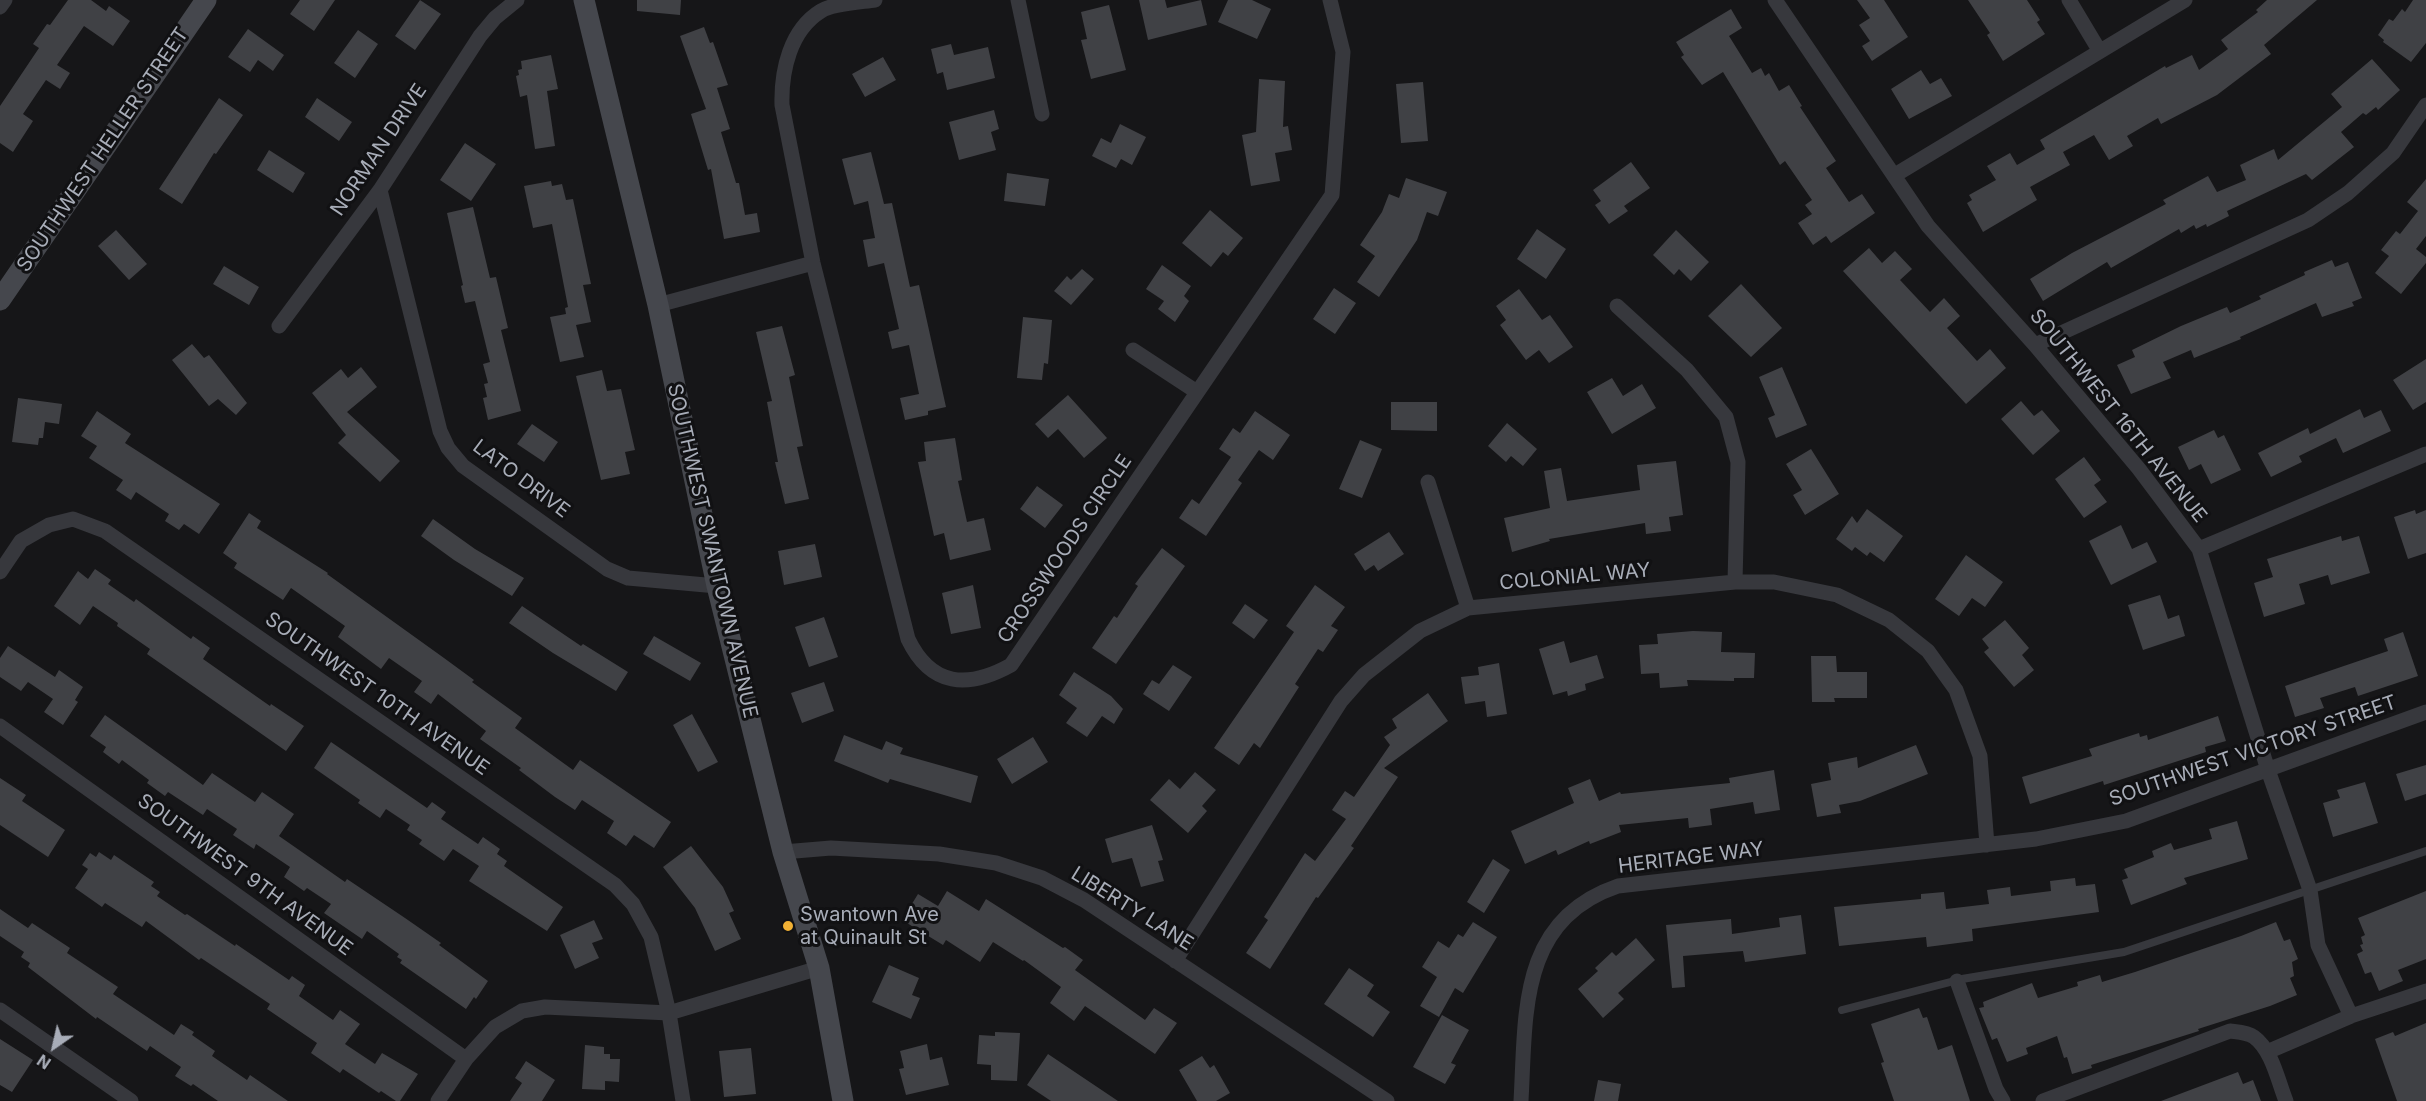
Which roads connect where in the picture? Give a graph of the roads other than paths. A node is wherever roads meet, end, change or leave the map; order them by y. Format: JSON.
{"nodes":[{"id":1,"x":5,"y":0,"type":"edge"},
{"id":2,"x":206,"y":0,"type":"edge"},
{"id":3,"x":517,"y":0,"type":"edge"},
{"id":4,"x":584,"y":0,"type":"edge"},
{"id":5,"x":875,"y":0,"type":"edge"},
{"id":6,"x":1018,"y":0,"type":"edge"},
{"id":7,"x":1330,"y":0,"type":"edge"},
{"id":8,"x":1775,"y":0,"type":"edge"},
{"id":9,"x":2069,"y":0,"type":"edge"},
{"id":10,"x":2185,"y":0,"type":"edge"},
{"id":11,"x":823,"y":5,"type":"edge"},
{"id":12,"x":0,"y":7,"type":"edge"},
{"id":13,"x":2099,"y":50,"type":"junction"},
{"id":14,"x":2426,"y":105,"type":"edge"},
{"id":15,"x":1042,"y":114,"type":"dead end"},
{"id":16,"x":1894,"y":175,"type":"junction"},
{"id":17,"x":380,"y":189,"type":"junction"},
{"id":18,"x":813,"y":263,"type":"junction"},
{"id":19,"x":0,"y":300,"type":"edge"},
{"id":20,"x":658,"y":305,"type":"junction"},
{"id":21,"x":1617,"y":306,"type":"dead end"},
{"id":22,"x":279,"y":326,"type":"dead end"},
{"id":23,"x":2035,"y":345,"type":"junction"},
{"id":24,"x":1133,"y":350,"type":"dead end"},
{"id":25,"x":1197,"y":392,"type":"junction"},
{"id":26,"x":2426,"y":454,"type":"edge"},
{"id":27,"x":1428,"y":482,"type":"dead end"},
{"id":28,"x":2199,"y":549,"type":"junction"},
{"id":29,"x":0,"y":572,"type":"edge"},
{"id":30,"x":1735,"y":582,"type":"junction"},
{"id":31,"x":717,"y":586,"type":"junction"},
{"id":32,"x":1468,"y":608,"type":"junction"},
{"id":33,"x":2426,"y":712,"type":"edge"},
{"id":34,"x":0,"y":726,"type":"edge"},
{"id":35,"x":2268,"y":771,"type":"junction"},
{"id":36,"x":1987,"y":845,"type":"junction"},
{"id":37,"x":2426,"y":851,"type":"edge"},
{"id":38,"x":783,"y":852,"type":"junction"},
{"id":39,"x":2310,"y":890,"type":"junction"},
{"id":40,"x":1175,"y":961,"type":"junction"},
{"id":41,"x":819,"y":968,"type":"junction"},
{"id":42,"x":1958,"y":981,"type":"junction"},
{"id":43,"x":2426,"y":991,"type":"edge"},
{"id":44,"x":0,"y":1010,"type":"edge"},
{"id":45,"x":1842,"y":1010,"type":"dead end"},
{"id":46,"x":669,"y":1013,"type":"junction"},
{"id":47,"x":2351,"y":1016,"type":"junction"},
{"id":48,"x":2267,"y":1052,"type":"junction"},
{"id":49,"x":466,"y":1059,"type":"junction"},
{"id":50,"x":131,"y":1101,"type":"edge"},
{"id":51,"x":438,"y":1101,"type":"edge"},
{"id":52,"x":683,"y":1101,"type":"edge"},
{"id":53,"x":843,"y":1101,"type":"edge"},
{"id":54,"x":1388,"y":1101,"type":"edge"},
{"id":55,"x":1521,"y":1101,"type":"edge"},
{"id":56,"x":2003,"y":1101,"type":"edge"},
{"id":57,"x":2043,"y":1101,"type":"edge"},
{"id":58,"x":2286,"y":1101,"type":"edge"}],
"edges":[{"from":1,"to":12,"type":"street"},
{"from":2,"to":19,"type":"street","name":"SOUTHWEST HELLER STREET"},
{"from":3,"to":17,"type":"street","name":"NORMAN DRIVE"},
{"from":4,"to":20,"type":"street","name":"SOUTHWEST SWANTOWN AVENUE"},
{"from":5,"to":11,"type":"street","name":"CROSSWOODS CIRCLE"},
{"from":6,"to":15,"type":"street"},
{"from":7,"to":25,"type":"street","name":"CROSSWOODS CIRCLE"},
{"from":8,"to":16,"type":"street","name":"SOUTHWEST 16TH AVENUE"},
{"from":9,"to":13,"type":"street"},
{"from":10,"to":13,"type":"street"},
{"from":11,"to":18,"type":"street","name":"CROSSWOODS CIRCLE"},
{"from":13,"to":16,"type":"street"},
{"from":14,"to":23,"type":"street"},
{"from":16,"to":23,"type":"street","name":"SOUTHWEST 16TH AVENUE"},
{"from":17,"to":22,"type":"street","name":"NORMAN DRIVE"},
{"from":17,"to":31,"type":"street","name":"LATO DRIVE"},
{"from":18,"to":20,"type":"street"},
{"from":18,"to":25,"type":"street","name":"CROSSWOODS CIRCLE"},
{"from":20,"to":31,"type":"street","name":"SOUTHWEST SWANTOWN AVENUE"},
{"from":21,"to":30,"type":"street"},
{"from":23,"to":28,"type":"street","name":"SOUTHWEST 16TH AVENUE"},
{"from":24,"to":25,"type":"street"},
{"from":26,"to":28,"type":"street"},
{"from":27,"to":32,"type":"street"},
{"from":28,"to":35,"type":"street","name":"SOUTHWEST 16TH AVENUE"},
{"from":29,"to":46,"type":"street","name":"SOUTHWEST 10TH AVENUE"},
{"from":30,"to":32,"type":"street","name":"COLONIAL WAY"},
{"from":30,"to":36,"type":"street","name":"COLONIAL WAY"},
{"from":31,"to":38,"type":"street","name":"SOUTHWEST SWANTOWN AVENUE"},
{"from":32,"to":40,"type":"street","name":"COLONIAL WAY"},
{"from":33,"to":35,"type":"street","name":"SOUTHWEST VICTORY STREET"},
{"from":34,"to":49,"type":"street","name":"SOUTHWEST 9TH AVENUE"},
{"from":35,"to":36,"type":"street","name":"SOUTHWEST VICTORY STREET"},
{"from":35,"to":39,"type":"street","name":"SOUTHWEST 16TH AVENUE"},
{"from":36,"to":55,"type":"street","name":"HERITAGE WAY"},
{"from":37,"to":39,"type":"lane"},
{"from":38,"to":40,"type":"street","name":"LIBERTY LANE"},
{"from":38,"to":41,"type":"street","name":"SOUTHWEST SWANTOWN AVENUE"},
{"from":39,"to":42,"type":"lane"},
{"from":39,"to":47,"type":"street","name":"SOUTHWEST 16TH AVENUE"},
{"from":40,"to":54,"type":"street","name":"LIBERTY LANE"},
{"from":41,"to":46,"type":"street"},
{"from":41,"to":53,"type":"street","name":"SOUTHWEST SWANTOWN AVENUE"},
{"from":42,"to":45,"type":"lane"},
{"from":42,"to":56,"type":"street"},
{"from":43,"to":47,"type":"street"},
{"from":44,"to":50,"type":"street"},
{"from":46,"to":49,"type":"street"},
{"from":46,"to":52,"type":"street","name":"SOUTHWEST 10TH AVENUE"},
{"from":47,"to":48,"type":"street"},
{"from":48,"to":57,"type":"street"},
{"from":48,"to":58,"type":"street"},
{"from":49,"to":51,"type":"street"}]}
